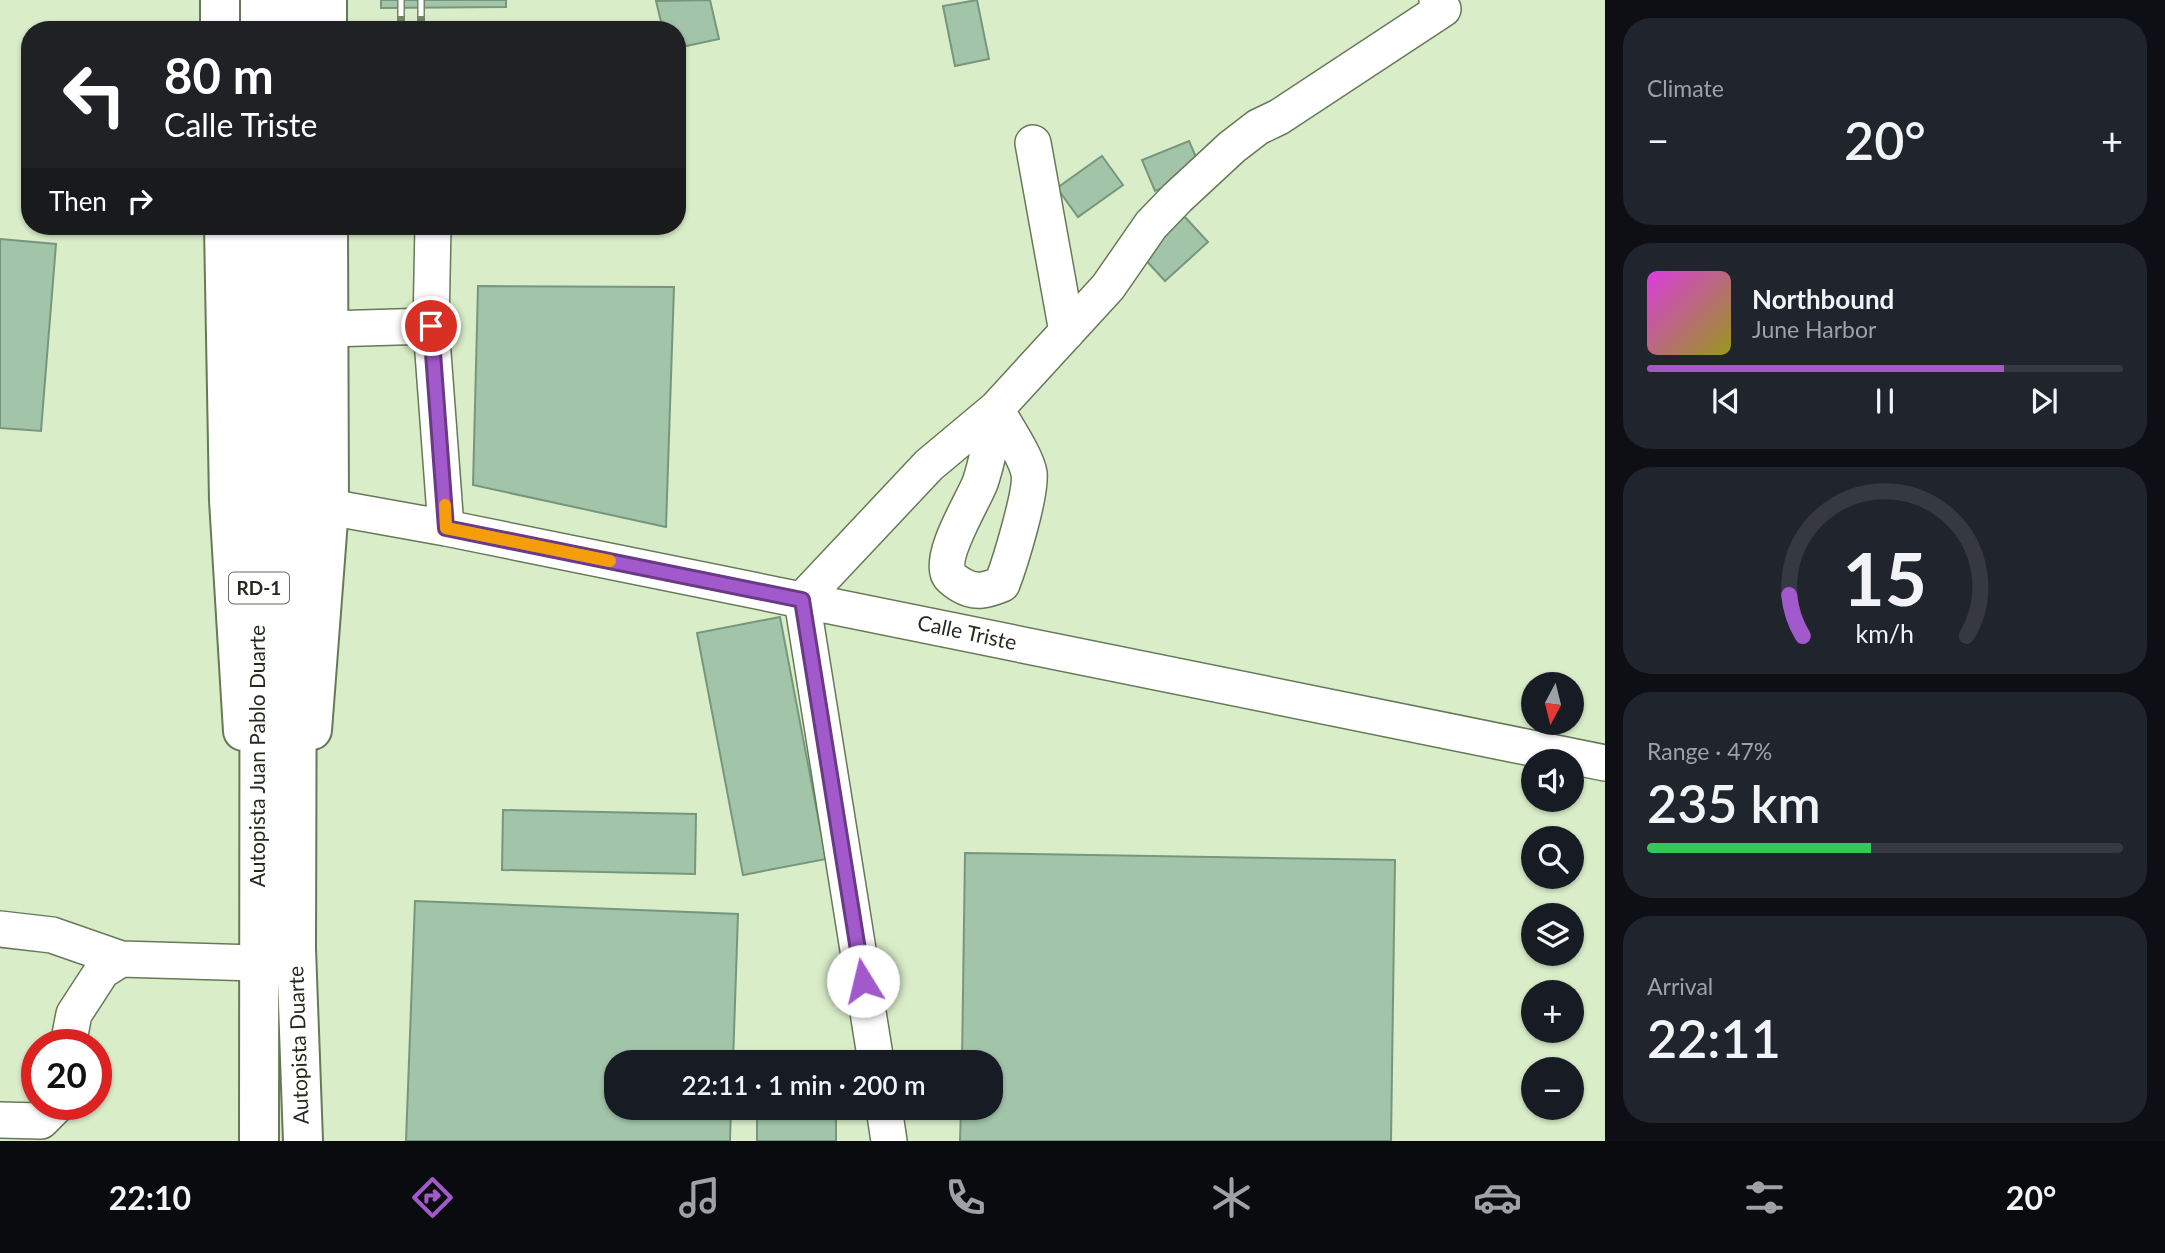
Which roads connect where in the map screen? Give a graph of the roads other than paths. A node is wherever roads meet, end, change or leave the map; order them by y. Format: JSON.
{"nodes":[{"id":1,"x":220,"y":0,"type":"edge"},
{"id":2,"x":260,"y":0,"type":"edge"},
{"id":3,"x":297,"y":0,"type":"edge"},
{"id":4,"x":327,"y":0,"type":"edge"},
{"id":5,"x":1440,"y":4,"type":"edge"},
{"id":6,"x":220,"y":21,"type":"edge"},
{"id":7,"x":260,"y":21,"type":"edge"},
{"id":8,"x":297,"y":21,"type":"edge"},
{"id":9,"x":327,"y":21,"type":"edge"},
{"id":10,"x":1033,"y":143,"type":"dead end"},
{"id":11,"x":224,"y":235,"type":"edge"},
{"id":12,"x":260,"y":235,"type":"edge"},
{"id":13,"x":298,"y":235,"type":"edge"},
{"id":14,"x":328,"y":235,"type":"edge"},
{"id":15,"x":433,"y":235,"type":"edge"},
{"id":16,"x":431,"y":326,"type":"junction"},
{"id":17,"x":328,"y":329,"type":"junction"},
{"id":18,"x":1067,"y":332,"type":"junction"},
{"id":19,"x":329,"y":507,"type":"junction"},
{"id":20,"x":446,"y":528,"type":"junction"},
{"id":21,"x":802,"y":600,"type":"junction"},
{"id":22,"x":1605,"y":763,"type":"edge"},
{"id":23,"x":0,"y":929,"type":"edge"},
{"id":24,"x":296,"y":949,"type":"junction"},
{"id":25,"x":258,"y":957,"type":"junction"},
{"id":26,"x":121,"y":959,"type":"junction"},
{"id":27,"x":72,"y":1029,"type":"edge"},
{"id":28,"x":874,"y":1050,"type":"edge"},
{"id":29,"x":0,"y":1120,"type":"edge"},
{"id":30,"x":42,"y":1120,"type":"edge"},
{"id":31,"x":886,"y":1120,"type":"edge"},
{"id":32,"x":259,"y":1141,"type":"edge"},
{"id":33,"x":303,"y":1141,"type":"edge"},
{"id":34,"x":889,"y":1141,"type":"edge"}],
"edges":[{"from":1,"to":6,"type":"main road"},
{"from":2,"to":7,"type":"main road"},
{"from":3,"to":8,"type":"main road"},
{"from":4,"to":9,"type":"main road"},
{"from":5,"to":18,"type":"street"},
{"from":10,"to":18,"type":"street"},
{"from":11,"to":25,"type":"main road"},
{"from":12,"to":25,"type":"main road","name":"Autopista Juan Pablo Duarte","number":"RD-1"},
{"from":13,"to":24,"type":"main road","name":"Autopista Juan Pablo Duarte","number":"RD-1"},
{"from":14,"to":17,"type":"main road"},
{"from":15,"to":16,"type":"street"},
{"from":16,"to":17,"type":"street"},
{"from":16,"to":20,"type":"street"},
{"from":17,"to":19,"type":"main road"},
{"from":18,"to":21,"type":"street"},
{"from":19,"to":20,"type":"street","name":"Calle Triste"},
{"from":19,"to":24,"type":"main road"},
{"from":20,"to":21,"type":"street","name":"Calle Triste"},
{"from":21,"to":22,"type":"street","name":"Calle Triste"},
{"from":21,"to":28,"type":"street"},
{"from":23,"to":26,"type":"street"},
{"from":24,"to":33,"type":"main road","name":"Autopista Duarte","number":"RD-1"},
{"from":25,"to":26,"type":"street"},
{"from":25,"to":32,"type":"main road","name":"Autopista Duarte","number":"RD-1"},
{"from":26,"to":27,"type":"street"},
{"from":29,"to":30,"type":"street"},
{"from":31,"to":34,"type":"street"}]}
